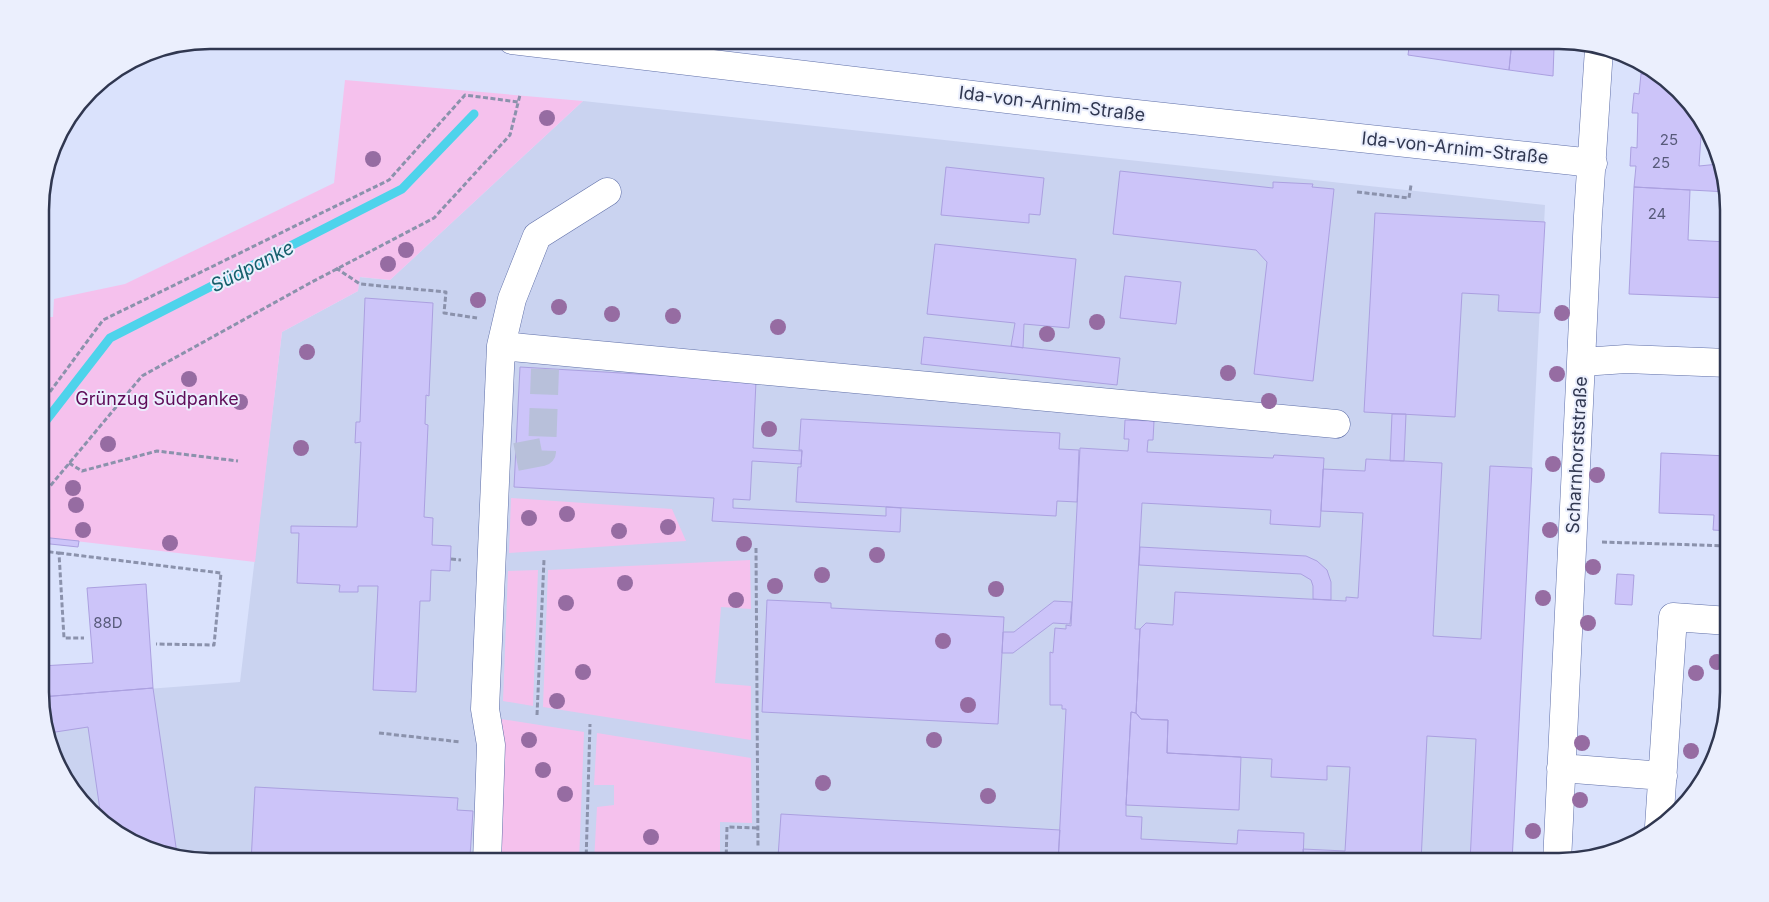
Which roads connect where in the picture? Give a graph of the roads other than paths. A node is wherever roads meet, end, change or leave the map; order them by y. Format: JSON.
{"nodes":[{"id":1,"x":588,"y":49,"type":"edge"},
{"id":2,"x":1599,"y":54,"type":"edge"},
{"id":3,"x":1593,"y":163,"type":"junction"},
{"id":4,"x":607,"y":192,"type":"dead end"},
{"id":5,"x":501,"y":346,"type":"junction"},
{"id":6,"x":1582,"y":362,"type":"junction"},
{"id":7,"x":1720,"y":363,"type":"edge"},
{"id":8,"x":1336,"y":424,"type":"dead end"},
{"id":9,"x":1720,"y":620,"type":"edge"},
{"id":10,"x":1561,"y":768,"type":"junction"},
{"id":11,"x":1663,"y":776,"type":"junction"},
{"id":12,"x":1661,"y":817,"type":"edge"},
{"id":13,"x":487,"y":853,"type":"edge"},
{"id":14,"x":1557,"y":853,"type":"edge"}],
"edges":[{"from":1,"to":3,"type":"street","name":"Ida-von-Arnim-Straße"},
{"from":2,"to":3,"type":"street","name":"Scharnhorststraße"},
{"from":3,"to":6,"type":"street","name":"Scharnhorststraße"},
{"from":4,"to":5,"type":"street"},
{"from":5,"to":8,"type":"street"},
{"from":5,"to":13,"type":"street"},
{"from":6,"to":7,"type":"street"},
{"from":6,"to":10,"type":"street","name":"Scharnhorststraße"},
{"from":9,"to":11,"type":"street"},
{"from":10,"to":11,"type":"street"},
{"from":10,"to":14,"type":"street","name":"Scharnhorststraße"},
{"from":11,"to":12,"type":"street"}]}
